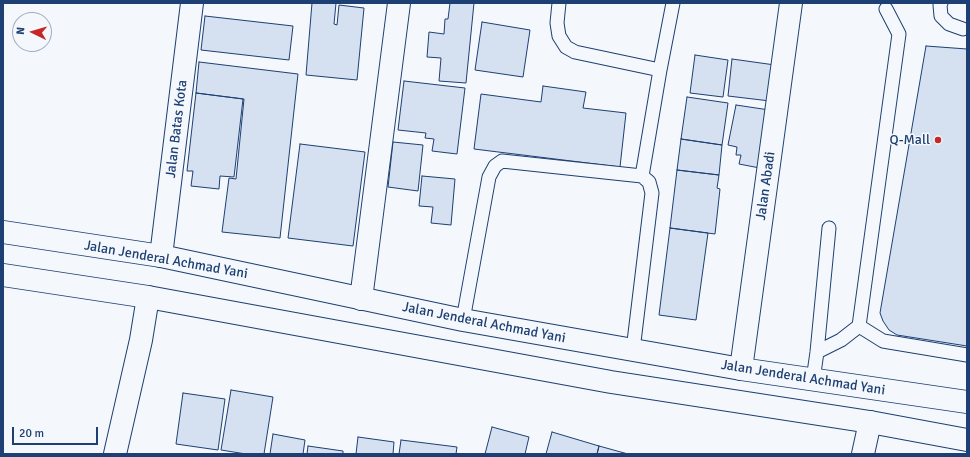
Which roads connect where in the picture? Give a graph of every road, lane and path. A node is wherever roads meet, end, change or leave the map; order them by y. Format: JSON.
{"nodes":[{"id":1,"x":192,"y":3,"type":"edge"},
{"id":2,"x":399,"y":3,"type":"edge"},
{"id":3,"x":559,"y":3,"type":"edge"},
{"id":4,"x":673,"y":3,"type":"edge"},
{"id":5,"x":791,"y":3,"type":"edge"},
{"id":6,"x":941,"y":3,"type":"edge"},
{"id":7,"x":886,"y":9,"type":"dead end"},
{"id":8,"x":963,"y":30,"type":"dead end"},
{"id":9,"x":660,"y":70,"type":"junction"},
{"id":10,"x":642,"y":176,"type":"junction"},
{"id":11,"x":829,"y":228,"type":"dead end"},
{"id":12,"x":3,"y":232,"type":"edge"},
{"id":13,"x":161,"y":256,"type":"junction"},
{"id":14,"x":3,"y":275,"type":"edge"},
{"id":15,"x":148,"y":297,"type":"junction"},
{"id":16,"x":362,"y":299,"type":"junction"},
{"id":17,"x":463,"y":320,"type":"junction"},
{"id":18,"x":859,"y":326,"type":"junction"},
{"id":19,"x":633,"y":350,"type":"junction"},
{"id":20,"x":817,"y":352,"type":"junction"},
{"id":21,"x":967,"y":355,"type":"edge"},
{"id":22,"x":741,"y":369,"type":"junction"},
{"id":23,"x":812,"y":380,"type":"junction"},
{"id":24,"x":967,"y":402,"type":"edge"},
{"id":25,"x":870,"y":422,"type":"junction"},
{"id":26,"x":967,"y":440,"type":"edge"},
{"id":27,"x":116,"y":454,"type":"edge"},
{"id":28,"x":863,"y":454,"type":"edge"}],
"edges":[{"from":1,"to":13,"type":"main road","name":"Jalan Batas Kota"},
{"from":2,"to":16,"type":"main road"},
{"from":3,"to":9,"type":"lane"},
{"from":4,"to":9,"type":"lane"},
{"from":5,"to":22,"type":"main road","name":"Jalan Abadi"},
{"from":6,"to":8,"type":"lane"},
{"from":7,"to":18,"type":"lane"},
{"from":9,"to":10,"type":"lane"},
{"from":10,"to":17,"type":"lane"},
{"from":10,"to":19,"type":"lane"},
{"from":11,"to":20,"type":"lane"},
{"from":12,"to":13,"type":"main road","name":"Jalan Jenderal Achmad Yani"},
{"from":13,"to":16,"type":"main road","name":"Jalan Jenderal Achmad Yani"},
{"from":14,"to":15,"type":"main road"},
{"from":15,"to":25,"type":"main road"},
{"from":15,"to":27,"type":"main road"},
{"from":16,"to":17,"type":"main road","name":"Jalan Jenderal Achmad Yani"},
{"from":17,"to":19,"type":"main road","name":"Jalan Jenderal Achmad Yani"},
{"from":18,"to":20,"type":"lane"},
{"from":18,"to":21,"type":"lane"},
{"from":19,"to":22,"type":"main road","name":"Jalan Jenderal Achmad Yani"},
{"from":20,"to":23,"type":"lane"},
{"from":22,"to":23,"type":"main road","name":"Jalan Jenderal Achmad Yani"},
{"from":23,"to":24,"type":"main road","name":"Jalan Jenderal Achmad Yani"},
{"from":25,"to":26,"type":"main road"},
{"from":25,"to":28,"type":"main road"}]}
